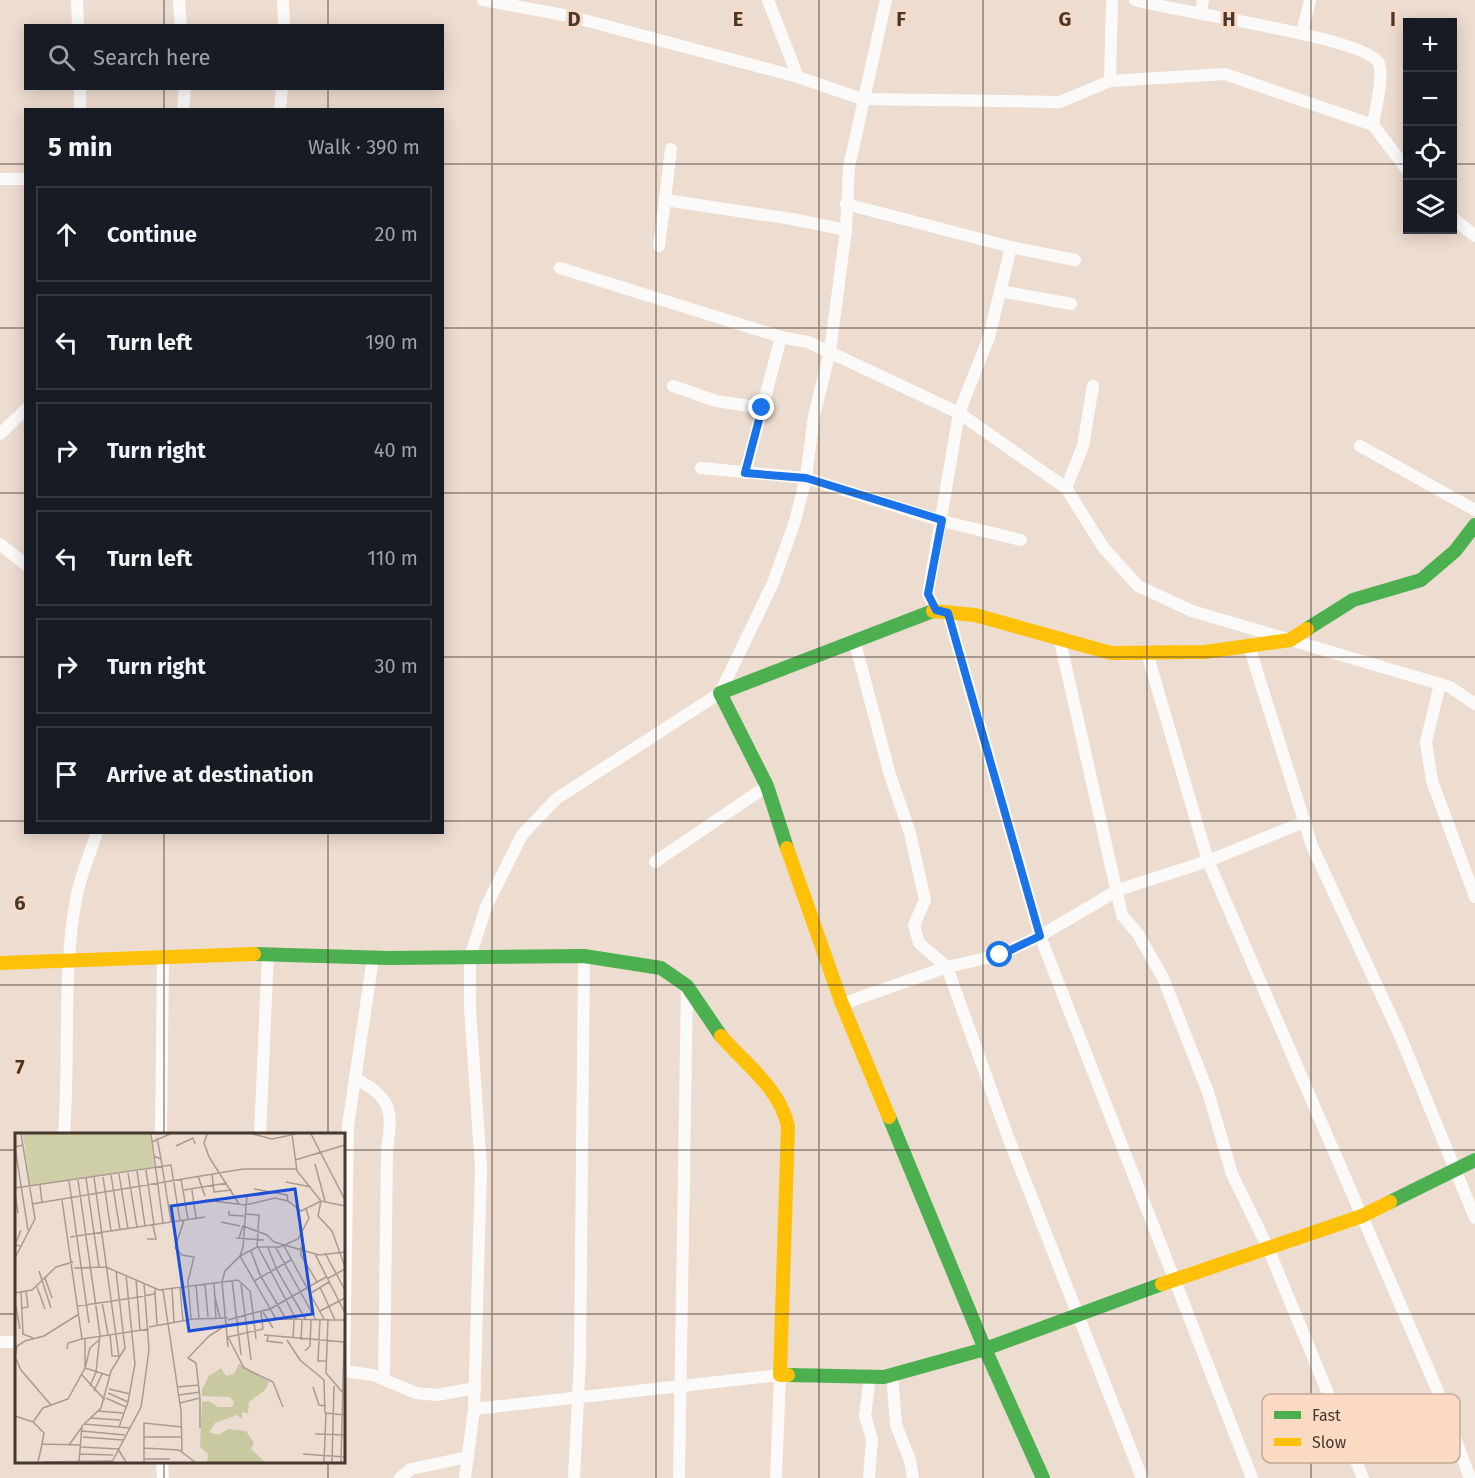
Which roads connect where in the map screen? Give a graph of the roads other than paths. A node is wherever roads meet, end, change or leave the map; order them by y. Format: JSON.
{"nodes":[{"id":1,"x":77,"y":0,"type":"edge"},
{"id":2,"x":179,"y":0,"type":"edge"},
{"id":3,"x":283,"y":0,"type":"edge"},
{"id":4,"x":483,"y":0,"type":"edge"},
{"id":5,"x":768,"y":0,"type":"edge"},
{"id":6,"x":885,"y":0,"type":"edge"},
{"id":7,"x":1112,"y":0,"type":"edge"},
{"id":8,"x":1136,"y":0,"type":"edge"},
{"id":9,"x":1203,"y":0,"type":"edge"},
{"id":10,"x":1310,"y":0,"type":"edge"},
{"id":11,"x":1201,"y":14,"type":"junction"},
{"id":12,"x":78,"y":24,"type":"edge"},
{"id":13,"x":181,"y":24,"type":"edge"},
{"id":14,"x":284,"y":24,"type":"edge"},
{"id":15,"x":1302,"y":33,"type":"junction"},
{"id":16,"x":798,"y":77,"type":"junction"},
{"id":17,"x":1110,"y":81,"type":"junction"},
{"id":18,"x":80,"y":90,"type":"edge"},
{"id":19,"x":185,"y":90,"type":"edge"},
{"id":20,"x":282,"y":90,"type":"edge"},
{"id":21,"x":862,"y":99,"type":"junction"},
{"id":22,"x":80,"y":108,"type":"edge"},
{"id":23,"x":183,"y":108,"type":"edge"},
{"id":24,"x":280,"y":108,"type":"edge"},
{"id":25,"x":1373,"y":125,"type":"junction"},
{"id":26,"x":671,"y":149,"type":"dead end"},
{"id":27,"x":1403,"y":166,"type":"edge"},
{"id":28,"x":0,"y":178,"type":"edge"},
{"id":29,"x":24,"y":179,"type":"edge"},
{"id":30,"x":665,"y":200,"type":"junction"},
{"id":31,"x":846,"y":204,"type":"junction"},
{"id":32,"x":1457,"y":221,"type":"edge"},
{"id":33,"x":846,"y":230,"type":"junction"},
{"id":34,"x":1475,"y":236,"type":"edge"},
{"id":35,"x":659,"y":246,"type":"dead end"},
{"id":36,"x":1011,"y":247,"type":"junction"},
{"id":37,"x":1075,"y":260,"type":"dead end"},
{"id":38,"x":560,"y":268,"type":"dead end"},
{"id":39,"x":1000,"y":291,"type":"junction"},
{"id":40,"x":1071,"y":304,"type":"dead end"},
{"id":41,"x":781,"y":337,"type":"junction"},
{"id":42,"x":830,"y":351,"type":"junction"},
{"id":43,"x":673,"y":386,"type":"dead end"},
{"id":44,"x":1093,"y":386,"type":"dead end"},
{"id":45,"x":762,"y":408,"type":"junction"},
{"id":46,"x":24,"y":411,"type":"edge"},
{"id":47,"x":959,"y":413,"type":"junction"},
{"id":48,"x":0,"y":434,"type":"edge"},
{"id":49,"x":1360,"y":446,"type":"dead end"},
{"id":50,"x":701,"y":468,"type":"dead end"},
{"id":51,"x":745,"y":473,"type":"junction"},
{"id":52,"x":806,"y":478,"type":"junction"},
{"id":53,"x":1066,"y":488,"type":"junction"},
{"id":54,"x":1475,"y":510,"type":"edge"},
{"id":55,"x":942,"y":520,"type":"junction"},
{"id":56,"x":1475,"y":525,"type":"edge"},
{"id":57,"x":1022,"y":540,"type":"dead end"},
{"id":58,"x":0,"y":544,"type":"edge"},
{"id":59,"x":24,"y":563,"type":"edge"},
{"id":60,"x":942,"y":612,"type":"junction"},
{"id":61,"x":1290,"y":640,"type":"junction"},
{"id":62,"x":1060,"y":641,"type":"junction"},
{"id":63,"x":855,"y":643,"type":"junction"},
{"id":64,"x":1249,"y":646,"type":"junction"},
{"id":65,"x":1147,"y":653,"type":"junction"},
{"id":66,"x":1440,"y":684,"type":"junction"},
{"id":67,"x":720,"y":693,"type":"junction"},
{"id":68,"x":1475,"y":704,"type":"edge"},
{"id":69,"x":767,"y":786,"type":"junction"},
{"id":70,"x":1304,"y":822,"type":"junction"},
{"id":71,"x":97,"y":834,"type":"edge"},
{"id":72,"x":1208,"y":861,"type":"junction"},
{"id":73,"x":655,"y":862,"type":"dead end"},
{"id":74,"x":1118,"y":890,"type":"junction"},
{"id":75,"x":1475,"y":897,"type":"edge"},
{"id":76,"x":1040,"y":936,"type":"junction"},
{"id":77,"x":268,"y":954,"type":"junction"},
{"id":78,"x":163,"y":956,"type":"junction"},
{"id":79,"x":584,"y":956,"type":"junction"},
{"id":80,"x":470,"y":957,"type":"junction"},
{"id":81,"x":373,"y":958,"type":"junction"},
{"id":82,"x":68,"y":962,"type":"junction"},
{"id":83,"x":0,"y":963,"type":"edge"},
{"id":84,"x":947,"y":967,"type":"junction"},
{"id":85,"x":687,"y":986,"type":"junction"},
{"id":86,"x":842,"y":1004,"type":"junction"},
{"id":87,"x":355,"y":1078,"type":"junction"},
{"id":88,"x":64,"y":1133,"type":"edge"},
{"id":89,"x":161,"y":1133,"type":"edge"},
{"id":90,"x":260,"y":1133,"type":"edge"},
{"id":91,"x":1475,"y":1160,"type":"edge"},
{"id":92,"x":1455,"y":1169,"type":"junction"},
{"id":93,"x":1362,"y":1216,"type":"junction"},
{"id":94,"x":1475,"y":1218,"type":"edge"},
{"id":95,"x":1268,"y":1248,"type":"junction"},
{"id":96,"x":1174,"y":1279,"type":"junction"},
{"id":97,"x":345,"y":1310,"type":"edge"},
{"id":98,"x":1080,"y":1314,"type":"junction"},
{"id":99,"x":986,"y":1349,"type":"junction"},
{"id":100,"x":345,"y":1371,"type":"edge"},
{"id":101,"x":892,"y":1374,"type":"junction"},
{"id":102,"x":780,"y":1375,"type":"junction"},
{"id":103,"x":870,"y":1376,"type":"junction"},
{"id":104,"x":384,"y":1380,"type":"junction"},
{"id":105,"x":680,"y":1387,"type":"junction"},
{"id":106,"x":475,"y":1388,"type":"junction"},
{"id":107,"x":1328,"y":1394,"type":"edge"},
{"id":108,"x":1439,"y":1394,"type":"edge"},
{"id":109,"x":576,"y":1398,"type":"junction"},
{"id":110,"x":474,"y":1409,"type":"junction"},
{"id":111,"x":1460,"y":1451,"type":"edge"},
{"id":112,"x":468,"y":1457,"type":"junction"},
{"id":113,"x":162,"y":1463,"type":"edge"},
{"id":114,"x":1357,"y":1463,"type":"edge"},
{"id":115,"x":163,"y":1478,"type":"edge"},
{"id":116,"x":400,"y":1478,"type":"edge"},
{"id":117,"x":465,"y":1478,"type":"edge"},
{"id":118,"x":574,"y":1478,"type":"edge"},
{"id":119,"x":679,"y":1478,"type":"edge"},
{"id":120,"x":776,"y":1478,"type":"edge"},
{"id":121,"x":869,"y":1478,"type":"edge"},
{"id":122,"x":913,"y":1478,"type":"edge"},
{"id":123,"x":1043,"y":1478,"type":"edge"},
{"id":124,"x":1142,"y":1478,"type":"edge"},
{"id":125,"x":1252,"y":1478,"type":"edge"},
{"id":126,"x":1363,"y":1478,"type":"edge"},
{"id":127,"x":1470,"y":1478,"type":"edge"}],
"edges":[{"from":1,"to":12,"type":"street"},
{"from":2,"to":13,"type":"street"},
{"from":3,"to":14,"type":"street"},
{"from":4,"to":16,"type":"street"},
{"from":5,"to":16,"type":"street"},
{"from":6,"to":21,"type":"street"},
{"from":7,"to":17,"type":"street"},
{"from":8,"to":11,"type":"street"},
{"from":9,"to":11,"type":"street"},
{"from":10,"to":15,"type":"street"},
{"from":11,"to":15,"type":"street"},
{"from":15,"to":25,"type":"street"},
{"from":16,"to":21,"type":"street"},
{"from":17,"to":21,"type":"street"},
{"from":17,"to":25,"type":"street"},
{"from":18,"to":22,"type":"street"},
{"from":19,"to":23,"type":"street"},
{"from":20,"to":24,"type":"street"},
{"from":21,"to":31,"type":"street"},
{"from":25,"to":27,"type":"street"},
{"from":26,"to":30,"type":"street"},
{"from":28,"to":29,"type":"street"},
{"from":30,"to":33,"type":"street"},
{"from":30,"to":35,"type":"street"},
{"from":31,"to":33,"type":"street"},
{"from":31,"to":36,"type":"street"},
{"from":32,"to":34,"type":"street"},
{"from":33,"to":42,"type":"street"},
{"from":36,"to":37,"type":"street"},
{"from":36,"to":39,"type":"street"},
{"from":38,"to":41,"type":"street"},
{"from":39,"to":40,"type":"street"},
{"from":39,"to":47,"type":"street"},
{"from":41,"to":42,"type":"street"},
{"from":41,"to":45,"type":"street"},
{"from":42,"to":47,"type":"street"},
{"from":42,"to":52,"type":"street"},
{"from":43,"to":45,"type":"street"},
{"from":44,"to":53,"type":"street"},
{"from":45,"to":51,"type":"street"},
{"from":46,"to":48,"type":"street"},
{"from":47,"to":53,"type":"street"},
{"from":47,"to":55,"type":"street"},
{"from":49,"to":54,"type":"street"},
{"from":50,"to":51,"type":"street"},
{"from":51,"to":52,"type":"street"},
{"from":52,"to":55,"type":"street"},
{"from":52,"to":67,"type":"street"},
{"from":53,"to":61,"type":"street"},
{"from":55,"to":57,"type":"street"},
{"from":55,"to":60,"type":"street"},
{"from":56,"to":61,"type":"street"},
{"from":58,"to":59,"type":"street"},
{"from":60,"to":62,"type":"street"},
{"from":60,"to":63,"type":"street"},
{"from":60,"to":76,"type":"street"},
{"from":61,"to":64,"type":"street"},
{"from":61,"to":66,"type":"street"},
{"from":62,"to":65,"type":"street"},
{"from":62,"to":74,"type":"street"},
{"from":63,"to":67,"type":"street"},
{"from":63,"to":84,"type":"street"},
{"from":64,"to":65,"type":"street"},
{"from":64,"to":70,"type":"street"},
{"from":65,"to":72,"type":"street"},
{"from":66,"to":68,"type":"street"},
{"from":66,"to":75,"type":"street"},
{"from":67,"to":69,"type":"street"},
{"from":67,"to":80,"type":"street"},
{"from":69,"to":73,"type":"street"},
{"from":69,"to":86,"type":"street"},
{"from":70,"to":72,"type":"street"},
{"from":70,"to":92,"type":"street"},
{"from":71,"to":82,"type":"street"},
{"from":72,"to":74,"type":"street"},
{"from":72,"to":93,"type":"street"},
{"from":74,"to":76,"type":"street"},
{"from":74,"to":95,"type":"street"},
{"from":76,"to":84,"type":"street"},
{"from":76,"to":96,"type":"street"},
{"from":77,"to":78,"type":"street"},
{"from":77,"to":81,"type":"street"},
{"from":77,"to":90,"type":"street"},
{"from":78,"to":82,"type":"street"},
{"from":78,"to":89,"type":"street"},
{"from":79,"to":80,"type":"street"},
{"from":79,"to":85,"type":"street"},
{"from":79,"to":109,"type":"street"},
{"from":80,"to":81,"type":"street"},
{"from":80,"to":106,"type":"street"},
{"from":81,"to":87,"type":"street"},
{"from":82,"to":83,"type":"street"},
{"from":82,"to":88,"type":"street"},
{"from":84,"to":86,"type":"street"},
{"from":84,"to":98,"type":"street"},
{"from":85,"to":102,"type":"street"},
{"from":85,"to":105,"type":"street"},
{"from":86,"to":99,"type":"street"},
{"from":87,"to":97,"type":"street"},
{"from":87,"to":104,"type":"street"},
{"from":91,"to":92,"type":"street"},
{"from":92,"to":93,"type":"street"},
{"from":92,"to":94,"type":"street"},
{"from":93,"to":95,"type":"street"},
{"from":93,"to":108,"type":"street"},
{"from":95,"to":96,"type":"street"},
{"from":95,"to":107,"type":"street"},
{"from":96,"to":98,"type":"street"},
{"from":96,"to":125,"type":"street"},
{"from":98,"to":99,"type":"street"},
{"from":98,"to":124,"type":"street"},
{"from":99,"to":101,"type":"street"},
{"from":99,"to":123,"type":"street"},
{"from":100,"to":104,"type":"street"},
{"from":101,"to":103,"type":"street"},
{"from":101,"to":122,"type":"street"},
{"from":102,"to":103,"type":"street"},
{"from":102,"to":105,"type":"street"},
{"from":102,"to":120,"type":"street"},
{"from":103,"to":121,"type":"street"},
{"from":104,"to":106,"type":"street"},
{"from":105,"to":109,"type":"street"},
{"from":105,"to":119,"type":"street"},
{"from":106,"to":110,"type":"street"},
{"from":109,"to":110,"type":"street"},
{"from":109,"to":118,"type":"street"},
{"from":110,"to":112,"type":"street"},
{"from":111,"to":127,"type":"street"},
{"from":112,"to":116,"type":"street"},
{"from":112,"to":117,"type":"street"},
{"from":113,"to":115,"type":"street"},
{"from":114,"to":126,"type":"street"}]}
